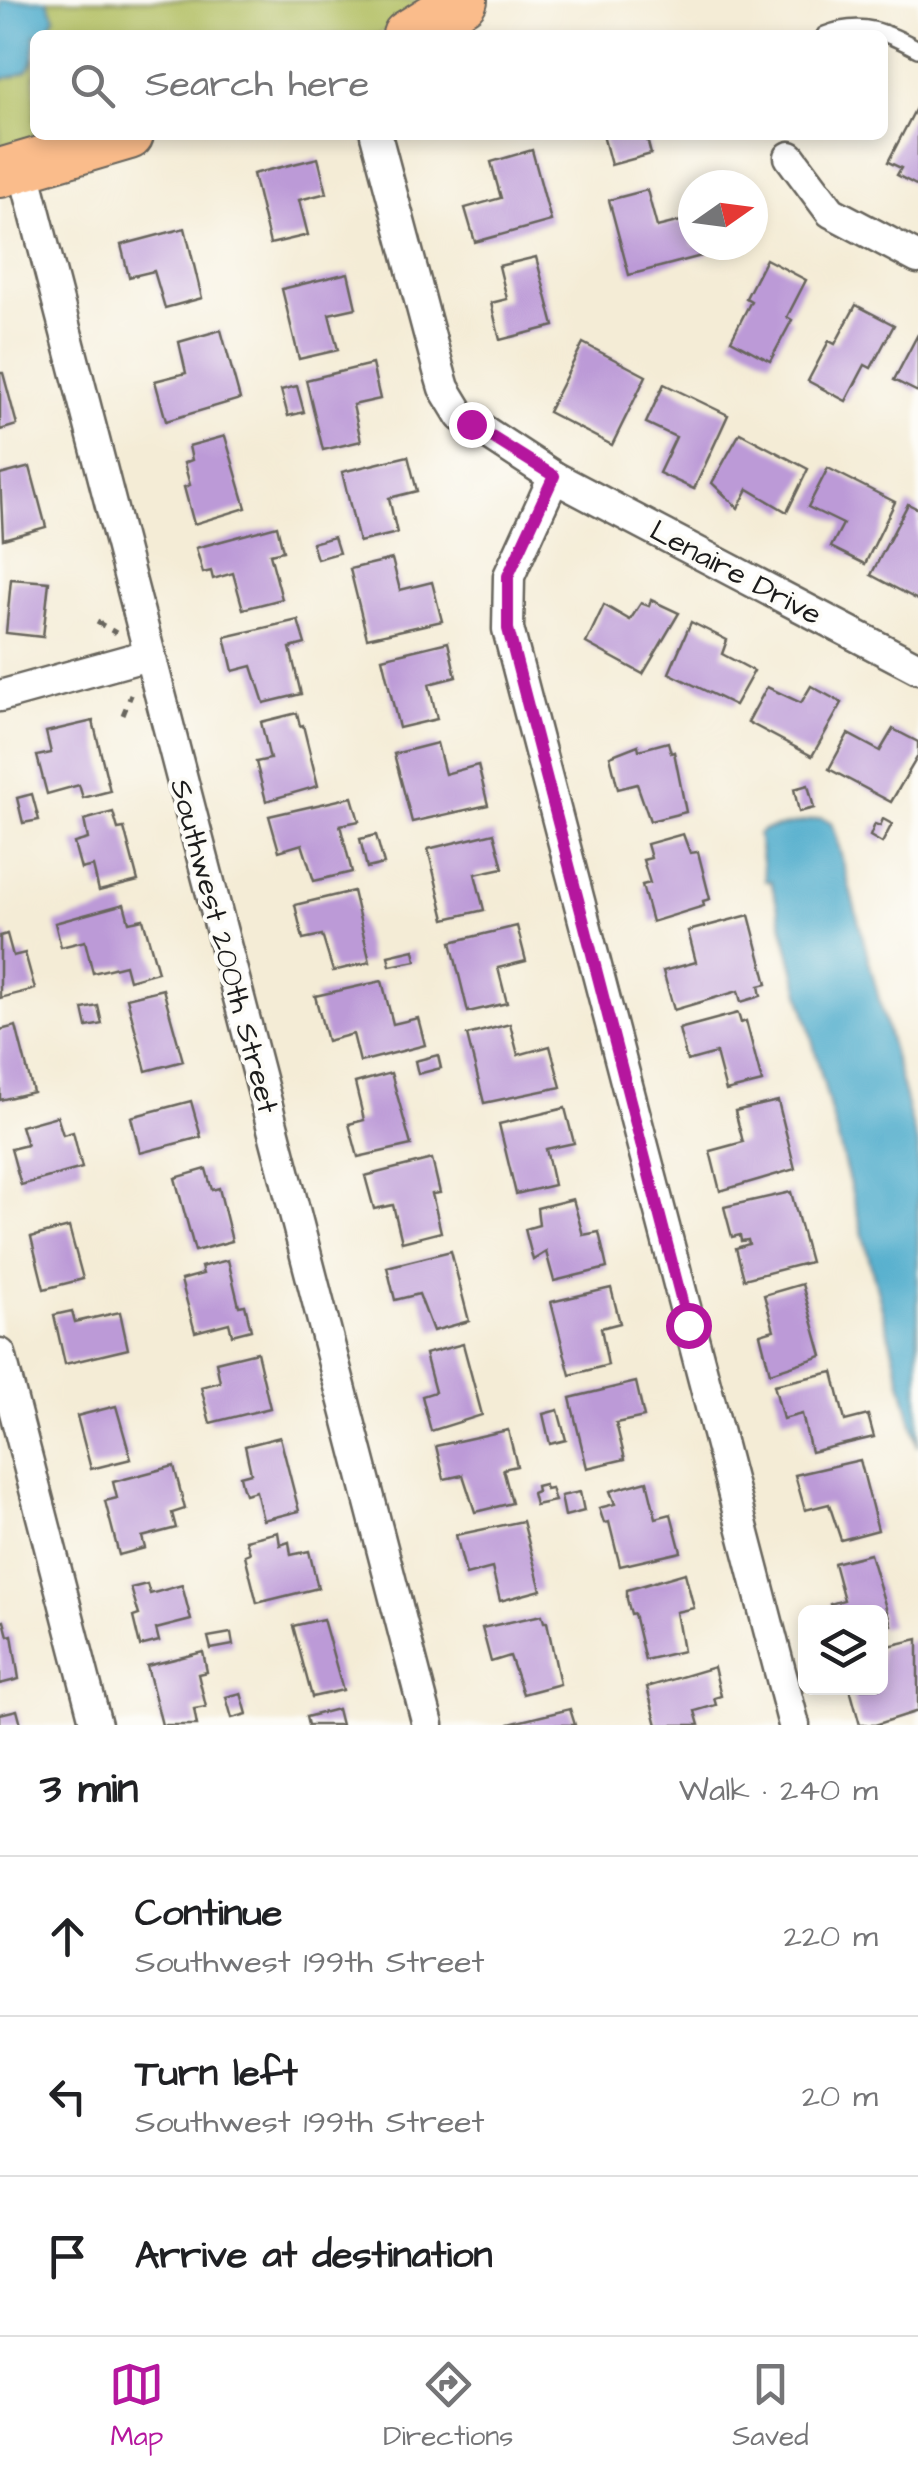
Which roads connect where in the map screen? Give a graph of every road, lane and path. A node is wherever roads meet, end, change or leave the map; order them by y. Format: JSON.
{"nodes":[{"id":1,"x":463,"y":0,"type":"edge"},
{"id":2,"x":415,"y":30,"type":"edge"},
{"id":3,"x":844,"y":30,"type":"edge"},
{"id":4,"x":882,"y":30,"type":"edge"},
{"id":5,"x":888,"y":33,"type":"edge"},
{"id":6,"x":918,"y":49,"type":"edge"},
{"id":7,"x":112,"y":140,"type":"edge"},
{"id":8,"x":377,"y":140,"type":"edge"},
{"id":9,"x":790,"y":146,"type":"edge"},
{"id":10,"x":11,"y":170,"type":"edge"},
{"id":11,"x":918,"y":258,"type":"edge"},
{"id":12,"x":554,"y":476,"type":"junction"},
{"id":13,"x":97,"y":622,"type":"dead end"},
{"id":14,"x":117,"y":633,"type":"dead end"},
{"id":15,"x":148,"y":655,"type":"junction"},
{"id":16,"x":918,"y":668,"type":"edge"},
{"id":17,"x":132,"y":692,"type":"dead end"},
{"id":18,"x":0,"y":696,"type":"edge"},
{"id":19,"x":123,"y":715,"type":"dead end"},
{"id":20,"x":0,"y":1354,"type":"edge"},
{"id":21,"x":96,"y":1725,"type":"edge"},
{"id":22,"x":428,"y":1725,"type":"edge"},
{"id":23,"x":794,"y":1725,"type":"edge"}],
"edges":[{"from":1,"to":2,"type":"main road"},
{"from":3,"to":4,"type":"lane"},
{"from":5,"to":6,"type":"lane"},
{"from":7,"to":10,"type":"main road"},
{"from":8,"to":12,"type":"street","name":"Lenaire Drive"},
{"from":9,"to":11,"type":"street"},
{"from":10,"to":15,"type":"street","name":"Southwest 200th Street"},
{"from":12,"to":16,"type":"street","name":"Lenaire Drive"},
{"from":12,"to":23,"type":"street"},
{"from":13,"to":14,"type":"path"},
{"from":15,"to":18,"type":"street"},
{"from":15,"to":22,"type":"street","name":"Southwest 200th Street"},
{"from":17,"to":19,"type":"path"},
{"from":20,"to":21,"type":"street"}]}
